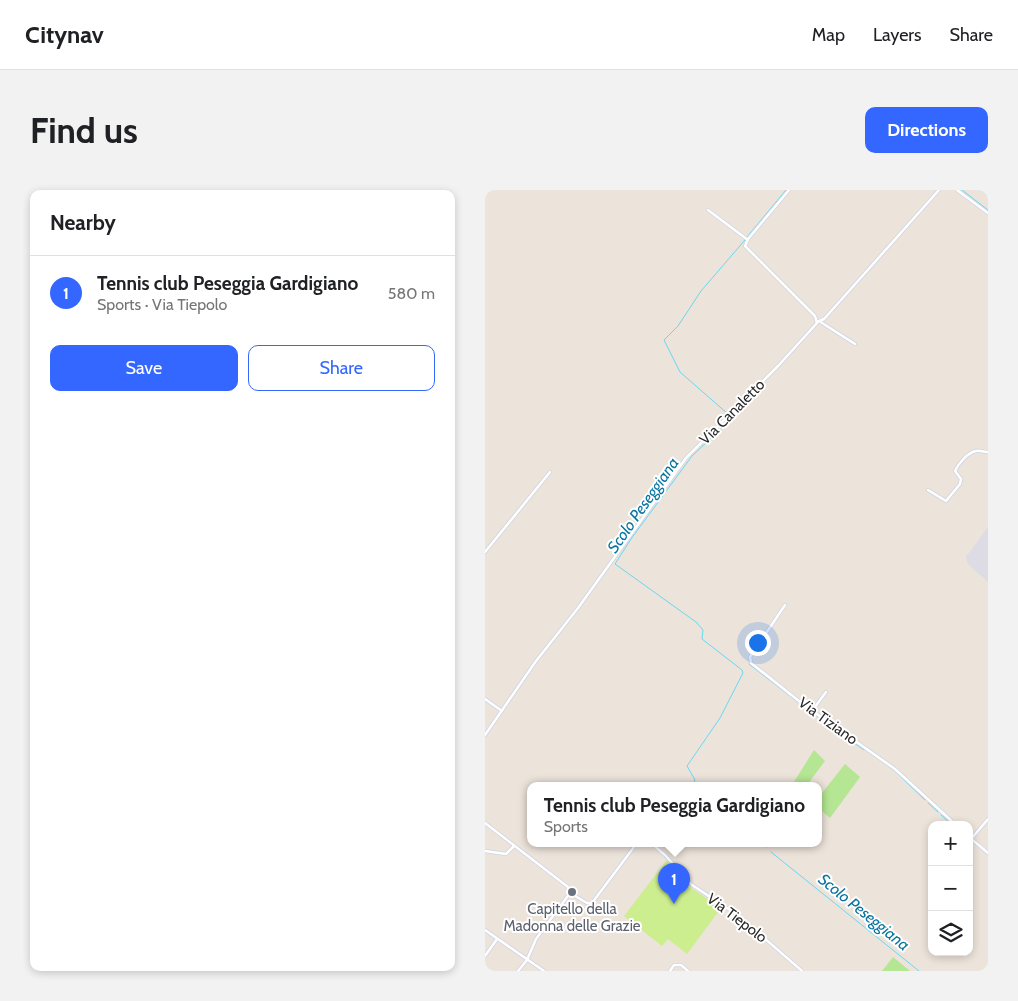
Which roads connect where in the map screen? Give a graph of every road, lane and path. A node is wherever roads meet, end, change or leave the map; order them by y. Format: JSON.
{"nodes":[{"id":1,"x":789,"y":190,"type":"edge"},
{"id":2,"x":939,"y":190,"type":"edge"},
{"id":3,"x":957,"y":190,"type":"edge"},
{"id":4,"x":708,"y":210,"type":"dead end"},
{"id":5,"x":988,"y":213,"type":"edge"},
{"id":6,"x":747,"y":240,"type":"junction"},
{"id":7,"x":818,"y":322,"type":"junction"},
{"id":8,"x":855,"y":344,"type":"dead end"},
{"id":9,"x":988,"y":452,"type":"edge"},
{"id":10,"x":550,"y":472,"type":"dead end"},
{"id":11,"x":928,"y":490,"type":"dead end"},
{"id":12,"x":485,"y":552,"type":"edge"},
{"id":13,"x":785,"y":605,"type":"dead end"},
{"id":14,"x":825,"y":692,"type":"dead end"},
{"id":15,"x":485,"y":699,"type":"edge"},
{"id":16,"x":502,"y":711,"type":"junction"},
{"id":17,"x":812,"y":711,"type":"junction"},
{"id":18,"x":485,"y":735,"type":"edge"},
{"id":19,"x":988,"y":819,"type":"edge"},
{"id":20,"x":952,"y":821,"type":"edge"},
{"id":21,"x":485,"y":823,"type":"edge"},
{"id":22,"x":973,"y":835,"type":"edge"},
{"id":23,"x":973,"y":840,"type":"edge"},
{"id":24,"x":514,"y":846,"type":"junction"},
{"id":25,"x":634,"y":847,"type":"edge"},
{"id":26,"x":656,"y":847,"type":"edge"},
{"id":27,"x":485,"y":851,"type":"edge"},
{"id":28,"x":988,"y":853,"type":"edge"},
{"id":29,"x":570,"y":893,"type":"junction"},
{"id":30,"x":485,"y":930,"type":"edge"},
{"id":31,"x":497,"y":939,"type":"junction"},
{"id":32,"x":486,"y":951,"type":"edge"},
{"id":33,"x":485,"y":956,"type":"edge"},
{"id":34,"x":527,"y":960,"type":"junction"},
{"id":35,"x":518,"y":971,"type":"edge"},
{"id":36,"x":545,"y":971,"type":"edge"},
{"id":37,"x":670,"y":971,"type":"edge"},
{"id":38,"x":688,"y":971,"type":"edge"},
{"id":39,"x":802,"y":971,"type":"edge"}],
"edges":[{"from":1,"to":6,"type":"street"},
{"from":2,"to":7,"type":"street","name":"Via Canaletto"},
{"from":3,"to":5,"type":"street"},
{"from":4,"to":6,"type":"street"},
{"from":6,"to":7,"type":"street"},
{"from":7,"to":8,"type":"street"},
{"from":7,"to":16,"type":"street","name":"Via Canaletto"},
{"from":9,"to":11,"type":"street"},
{"from":10,"to":12,"type":"street"},
{"from":13,"to":17,"type":"street","name":"Via Tiziano"},
{"from":14,"to":17,"type":"street"},
{"from":15,"to":16,"type":"street"},
{"from":16,"to":18,"type":"street","name":"Via Canaletto"},
{"from":17,"to":20,"type":"street","name":"Via Tiziano"},
{"from":19,"to":22,"type":"street"},
{"from":21,"to":24,"type":"street"},
{"from":23,"to":28,"type":"street"},
{"from":24,"to":27,"type":"street"},
{"from":24,"to":29,"type":"street"},
{"from":25,"to":29,"type":"street"},
{"from":26,"to":39,"type":"street","name":"Via Tiepolo"},
{"from":29,"to":34,"type":"street"},
{"from":30,"to":31,"type":"street"},
{"from":31,"to":32,"type":"street"},
{"from":31,"to":34,"type":"street"},
{"from":32,"to":33,"type":"street"},
{"from":34,"to":35,"type":"street"},
{"from":34,"to":36,"type":"street"},
{"from":37,"to":38,"type":"street"}]}
